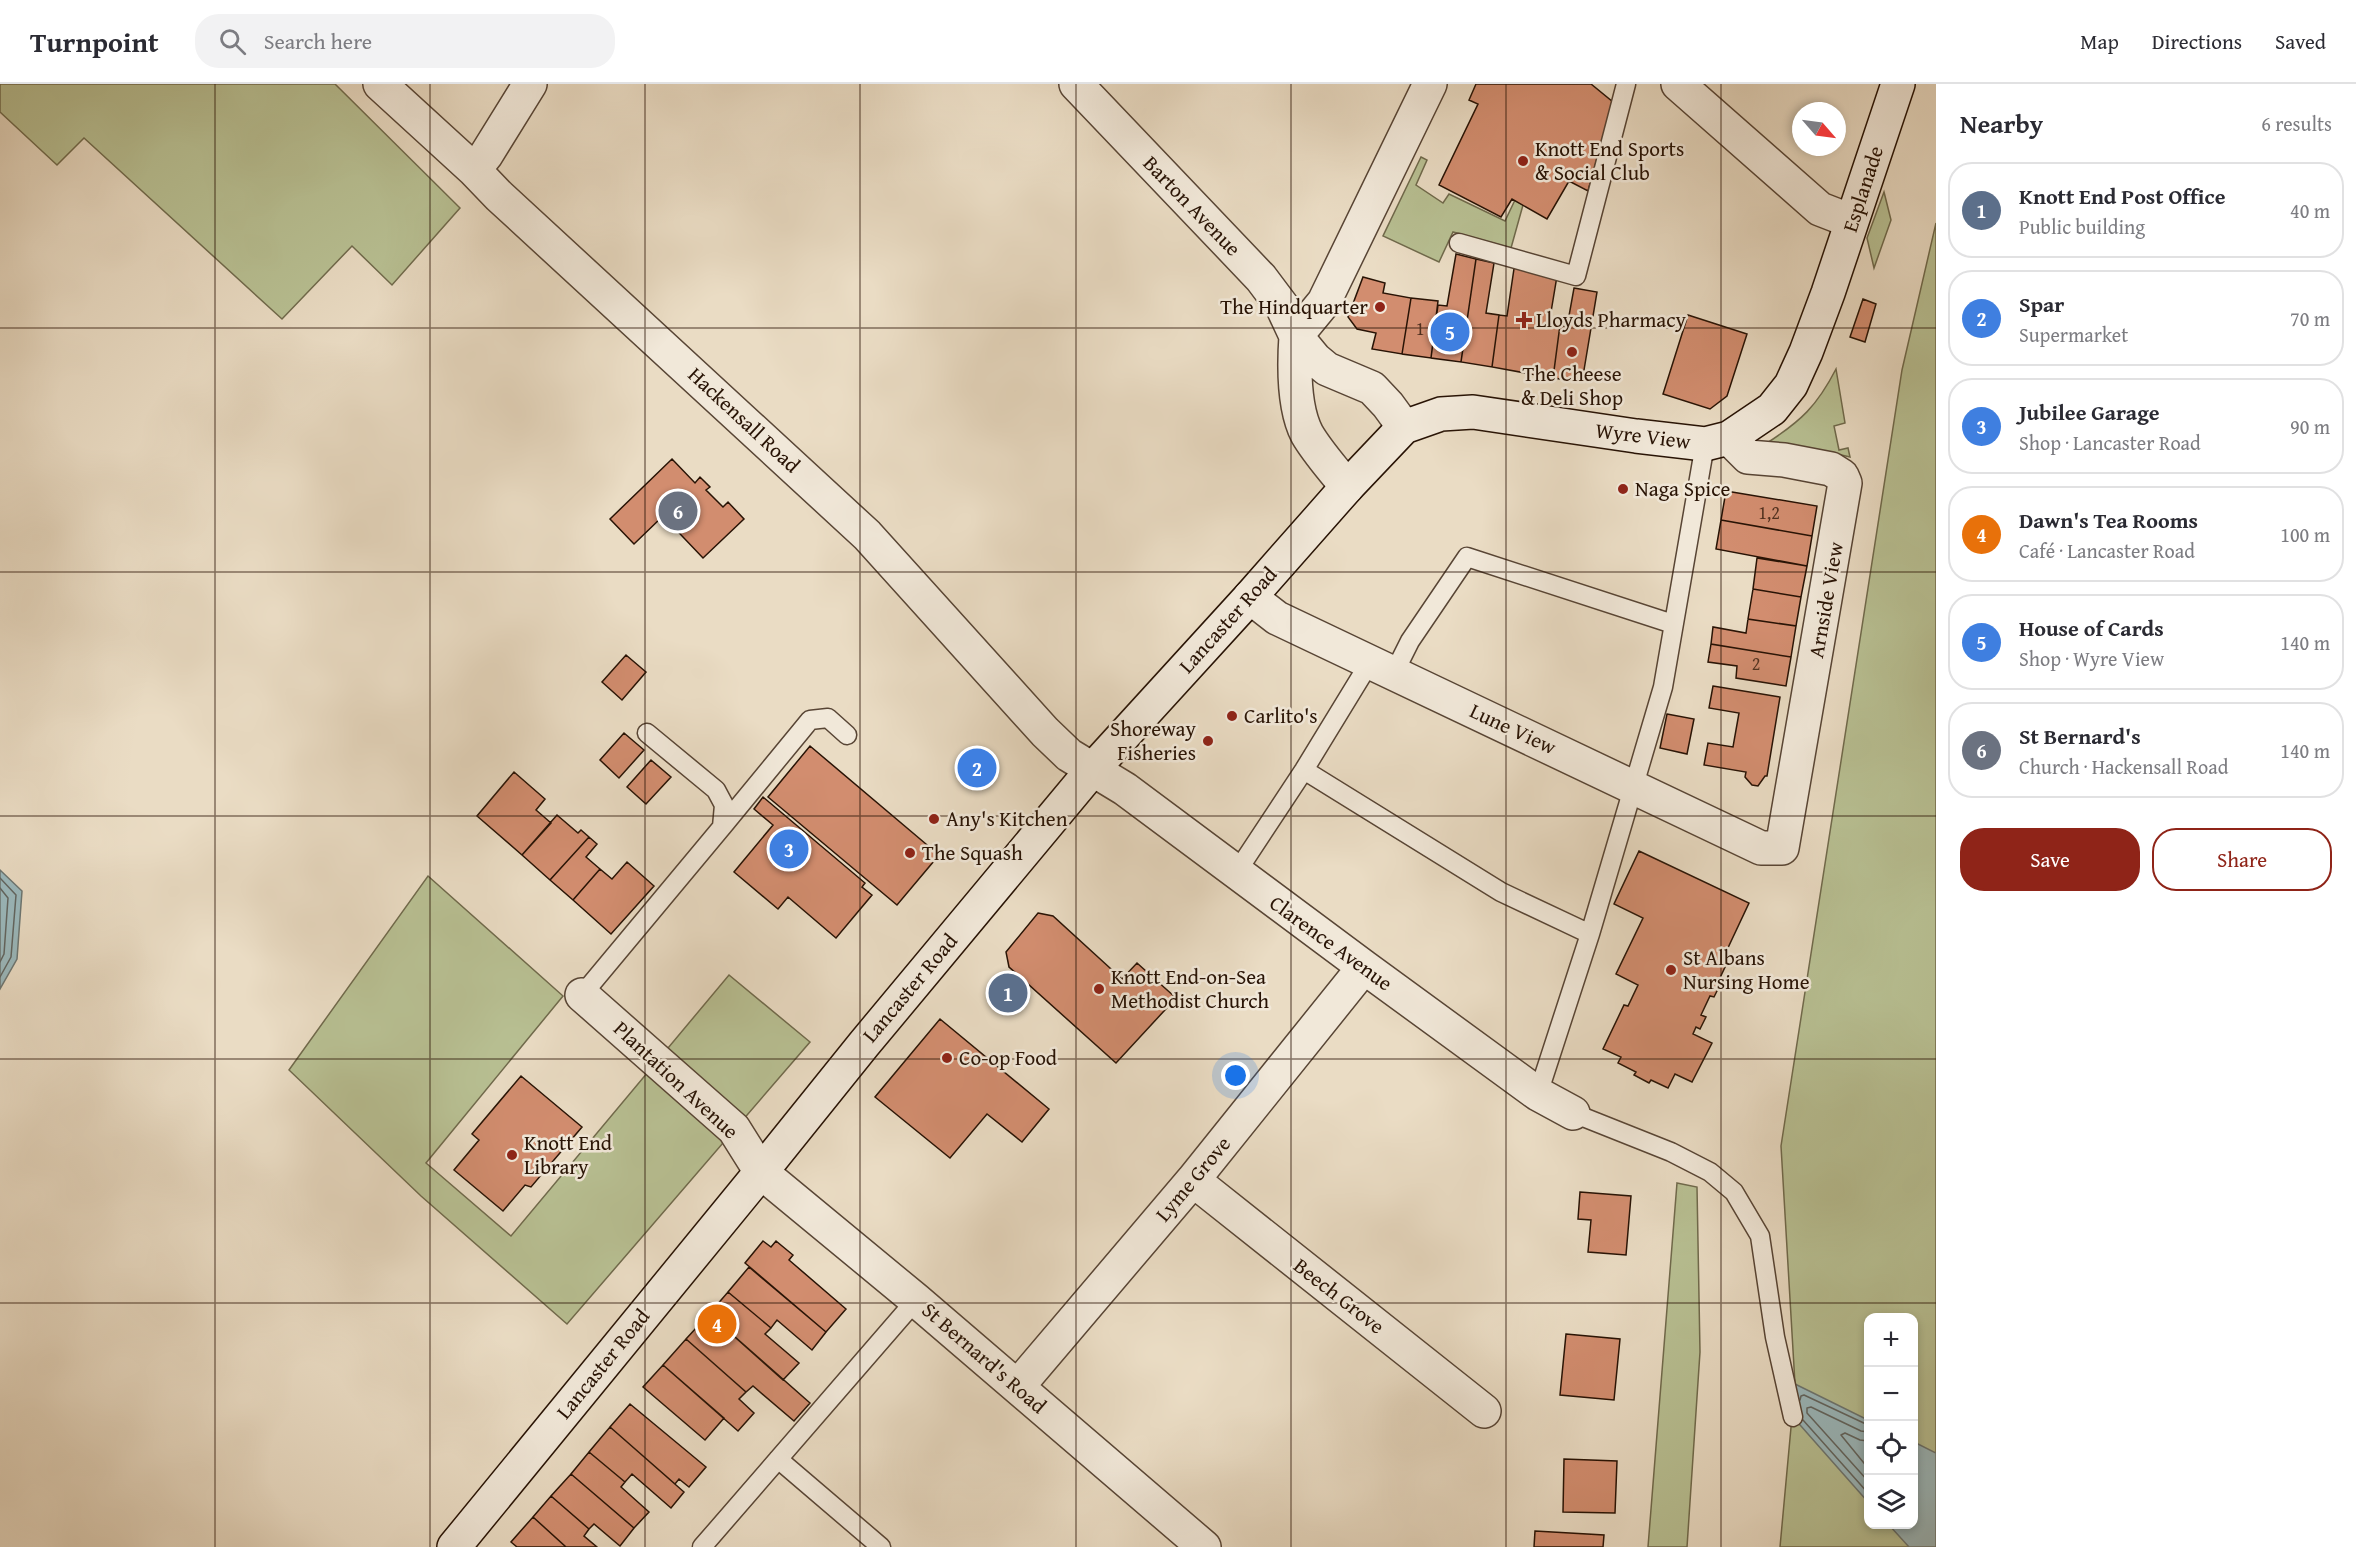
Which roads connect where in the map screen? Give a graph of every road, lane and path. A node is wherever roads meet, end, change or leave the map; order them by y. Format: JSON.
{"nodes":[{"id":1,"x":380,"y":84,"type":"edge"},
{"id":2,"x":530,"y":84,"type":"edge"},
{"id":3,"x":1076,"y":84,"type":"edge"},
{"id":4,"x":1430,"y":84,"type":"edge"},
{"id":5,"x":1626,"y":84,"type":"edge"},
{"id":6,"x":1678,"y":84,"type":"edge"},
{"id":7,"x":1898,"y":84,"type":"edge"},
{"id":8,"x":474,"y":170,"type":"junction"},
{"id":9,"x":1851,"y":221,"type":"junction"},
{"id":10,"x":1459,"y":243,"type":"dead end"},
{"id":11,"x":1296,"y":336,"type":"junction"},
{"id":12,"x":1395,"y":436,"type":"junction"},
{"id":13,"x":1717,"y":441,"type":"junction"},
{"id":14,"x":1347,"y":487,"type":"junction"},
{"id":15,"x":1250,"y":597,"type":"junction"},
{"id":16,"x":1673,"y":624,"type":"junction"},
{"id":17,"x":1382,"y":668,"type":"junction"},
{"id":18,"x":647,"y":733,"type":"dead end"},
{"id":19,"x":847,"y":735,"type":"dead end"},
{"id":20,"x":1093,"y":769,"type":"junction"},
{"id":21,"x":1304,"y":770,"type":"junction"},
{"id":22,"x":1634,"y":786,"type":"junction"},
{"id":23,"x":722,"y":827,"type":"junction"},
{"id":24,"x":1782,"y":848,"type":"joint"},
{"id":25,"x":1236,"y":873,"type":"junction"},
{"id":26,"x":1590,"y":934,"type":"junction"},
{"id":27,"x":1364,"y":968,"type":"junction"},
{"id":28,"x":582,"y":995,"type":"joint"},
{"id":29,"x":1538,"y":1094,"type":"junction"},
{"id":30,"x":1573,"y":1113,"type":"joint"},
{"id":31,"x":761,"y":1173,"type":"junction"},
{"id":32,"x":1193,"y":1180,"type":"junction"},
{"id":33,"x":916,"y":1300,"type":"junction"},
{"id":34,"x":1018,"y":1386,"type":"junction"},
{"id":35,"x":1484,"y":1411,"type":"dead end"},
{"id":36,"x":1793,"y":1417,"type":"dead end"},
{"id":37,"x":778,"y":1460,"type":"junction"},
{"id":38,"x":454,"y":1547,"type":"edge"},
{"id":39,"x":702,"y":1547,"type":"edge"},
{"id":40,"x":881,"y":1547,"type":"edge"},
{"id":41,"x":1204,"y":1547,"type":"edge"}],
"edges":[{"from":1,"to":8,"type":"street","name":"Hackensall Road"},
{"from":2,"to":8,"type":"street"},
{"from":3,"to":11,"type":"street","name":"Barton Avenue"},
{"from":4,"to":11,"type":"street"},
{"from":5,"to":10,"type":"lane"},
{"from":6,"to":9,"type":"street"},
{"from":7,"to":9,"type":"street","name":"Esplanade"},
{"from":8,"to":20,"type":"street","name":"Hackensall Road"},
{"from":9,"to":13,"type":"street","name":"Esplanade"},
{"from":11,"to":12,"type":"street"},
{"from":11,"to":14,"type":"street"},
{"from":12,"to":13,"type":"street","name":"Wyre View"},
{"from":12,"to":14,"type":"street","name":"Lancaster Road"},
{"from":13,"to":16,"type":"lane"},
{"from":13,"to":24,"type":"street","name":"Arnside View"},
{"from":14,"to":15,"type":"street","name":"Lancaster Road"},
{"from":15,"to":17,"type":"street","name":"Lune View"},
{"from":15,"to":20,"type":"street","name":"Lancaster Road"},
{"from":16,"to":17,"type":"lane"},
{"from":16,"to":22,"type":"lane"},
{"from":17,"to":21,"type":"lane"},
{"from":17,"to":22,"type":"street","name":"Lune View"},
{"from":18,"to":23,"type":"lane"},
{"from":19,"to":23,"type":"lane"},
{"from":20,"to":25,"type":"street","name":"Clarence Avenue"},
{"from":20,"to":31,"type":"street","name":"Lancaster Road"},
{"from":21,"to":25,"type":"lane"},
{"from":21,"to":26,"type":"lane"},
{"from":22,"to":24,"type":"street","name":"Lune View"},
{"from":22,"to":26,"type":"lane"},
{"from":23,"to":28,"type":"lane"},
{"from":25,"to":27,"type":"street","name":"Clarence Avenue"},
{"from":26,"to":29,"type":"lane"},
{"from":27,"to":29,"type":"street","name":"Clarence Avenue"},
{"from":27,"to":32,"type":"street","name":"Lyme Grove"},
{"from":28,"to":31,"type":"street","name":"Plantation Avenue"},
{"from":29,"to":30,"type":"street","name":"Clarence Avenue"},
{"from":30,"to":36,"type":"lane"},
{"from":31,"to":33,"type":"street","name":"St Bernard's Road"},
{"from":31,"to":38,"type":"street","name":"Lancaster Road"},
{"from":32,"to":34,"type":"street","name":"Lyme Grove"},
{"from":32,"to":35,"type":"street","name":"Beech Grove"},
{"from":33,"to":34,"type":"street","name":"St Bernard's Road"},
{"from":33,"to":37,"type":"lane"},
{"from":34,"to":41,"type":"street","name":"St Bernard's Road"},
{"from":37,"to":39,"type":"lane"},
{"from":37,"to":40,"type":"lane"}]}
